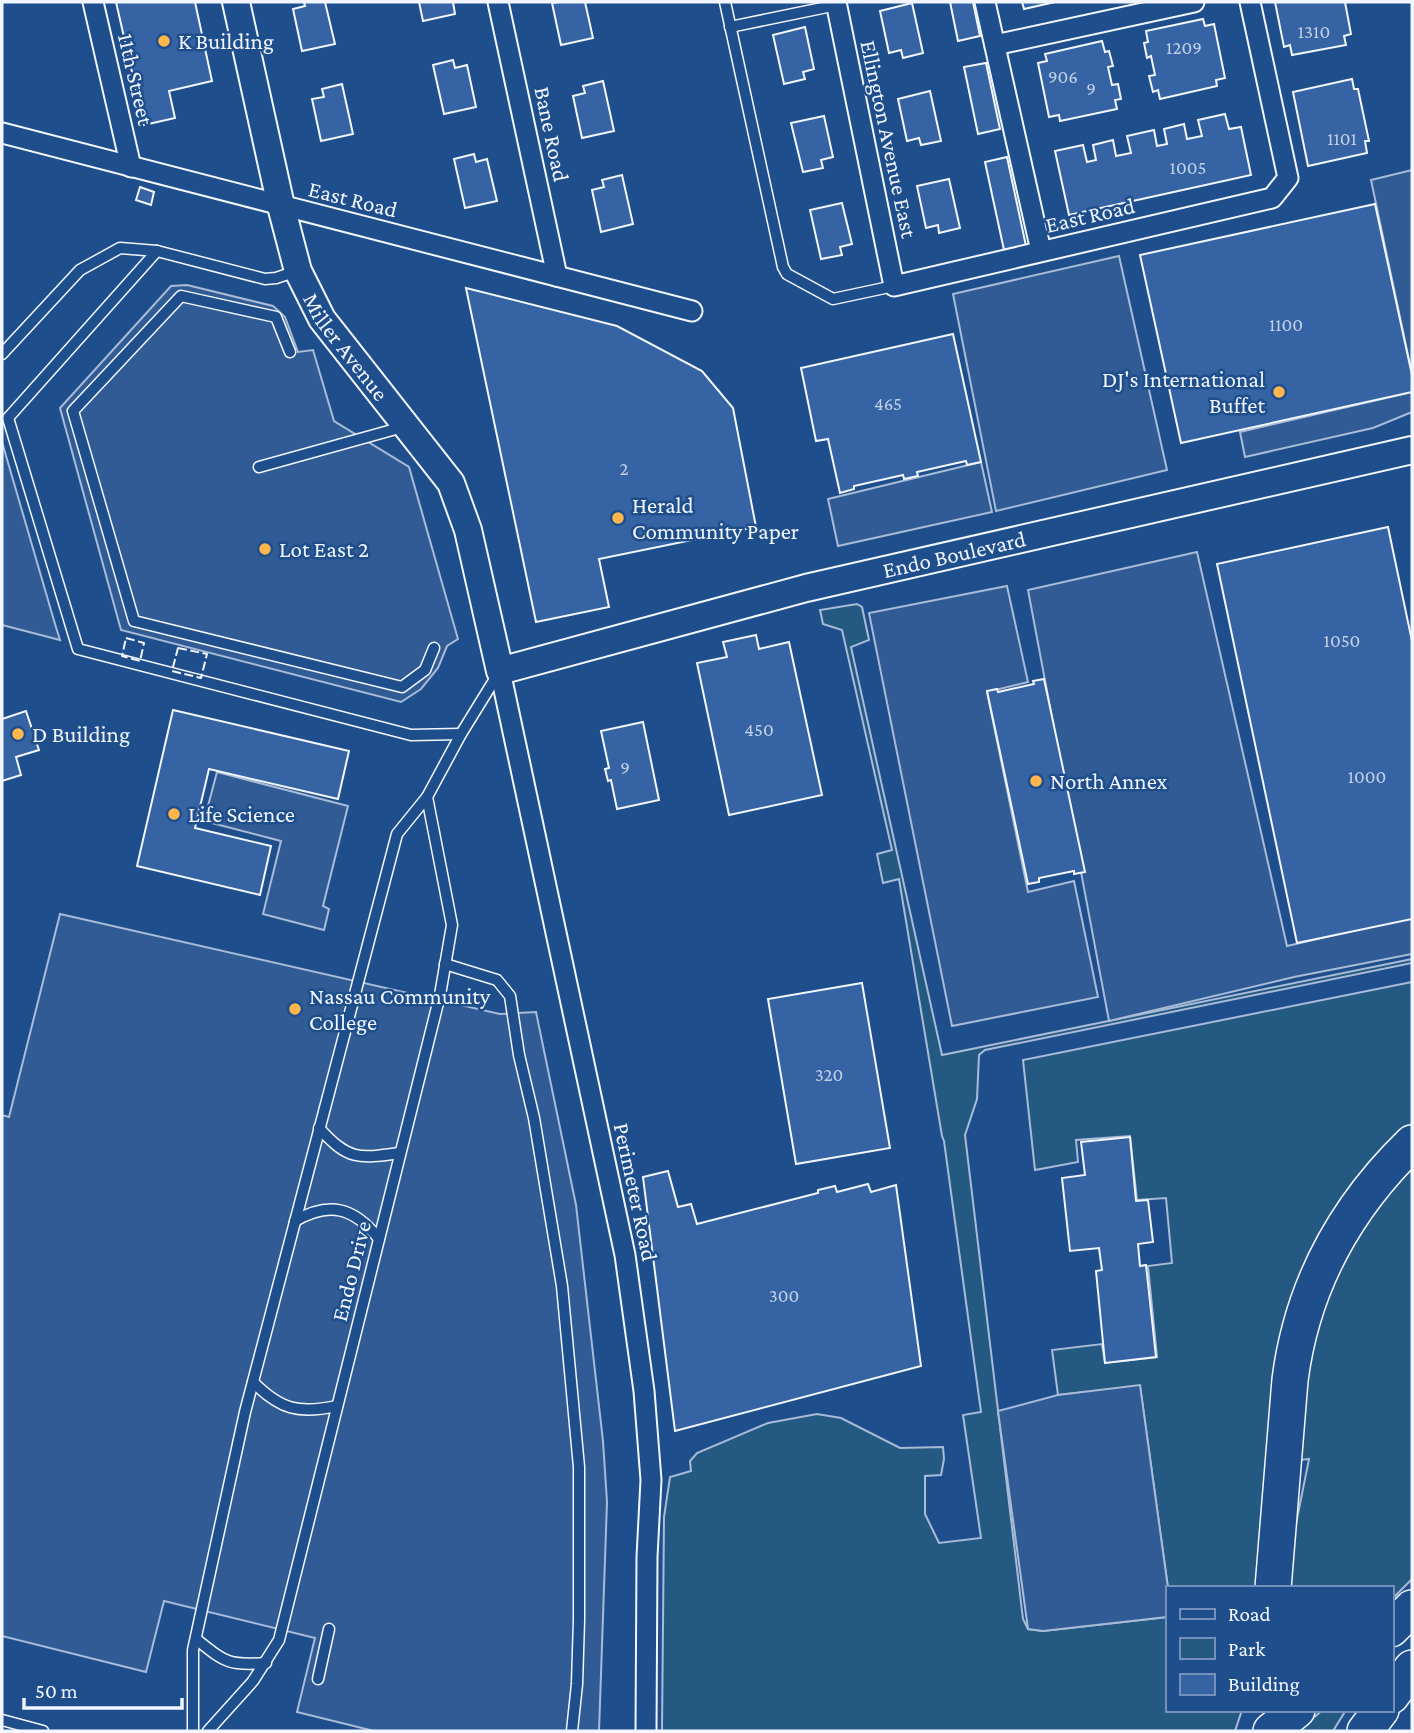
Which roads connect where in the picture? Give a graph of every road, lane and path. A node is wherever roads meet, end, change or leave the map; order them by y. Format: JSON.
{"nodes":[{"id":1,"x":93,"y":2,"type":"edge"},
{"id":2,"x":236,"y":2,"type":"edge"},
{"id":3,"x":498,"y":2,"type":"edge"},
{"id":4,"x":724,"y":2,"type":"edge"},
{"id":5,"x":985,"y":2,"type":"edge"},
{"id":6,"x":1194,"y":2,"type":"edge"},
{"id":7,"x":1250,"y":2,"type":"edge"},
{"id":8,"x":836,"y":3,"type":"edge"},
{"id":9,"x":730,"y":27,"type":"junction"},
{"id":10,"x":995,"y":45,"type":"junction"},
{"id":11,"x":2,"y":133,"type":"edge"},
{"id":12,"x":131,"y":167,"type":"junction"},
{"id":13,"x":281,"y":206,"type":"junction"},
{"id":14,"x":157,"y":251,"type":"junction"},
{"id":15,"x":1041,"y":251,"type":"junction"},
{"id":16,"x":298,"y":271,"type":"junction"},
{"id":17,"x":557,"y":276,"type":"junction"},
{"id":18,"x":894,"y":286,"type":"junction"},
{"id":19,"x":691,"y":311,"type":"dead end"},
{"id":20,"x":290,"y":352,"type":"dead end"},
{"id":21,"x":2,"y":354,"type":"edge"},
{"id":22,"x":407,"y":426,"type":"junction"},
{"id":23,"x":1412,"y":450,"type":"edge"},
{"id":24,"x":259,"y":467,"type":"dead end"},
{"id":25,"x":434,"y":648,"type":"dead end"},
{"id":26,"x":500,"y":671,"type":"junction"},
{"id":27,"x":461,"y":734,"type":"junction"},
{"id":28,"x":427,"y":797,"type":"junction"},
{"id":29,"x":445,"y":964,"type":"junction"},
{"id":30,"x":319,"y":1128,"type":"junction"},
{"id":31,"x":1412,"y":1143,"type":"edge"},
{"id":32,"x":399,"y":1153,"type":"junction"},
{"id":33,"x":295,"y":1222,"type":"junction"},
{"id":34,"x":379,"y":1238,"type":"junction"},
{"id":35,"x":253,"y":1382,"type":"junction"},
{"id":36,"x":337,"y":1406,"type":"junction"},
{"id":37,"x":1273,"y":1586,"type":"edge"},
{"id":38,"x":1412,"y":1608,"type":"edge"},
{"id":39,"x":1393,"y":1627,"type":"edge"},
{"id":40,"x":330,"y":1629,"type":"dead end"},
{"id":41,"x":196,"y":1639,"type":"junction"},
{"id":42,"x":266,"y":1663,"type":"junction"},
{"id":43,"x":1412,"y":1668,"type":"edge"},
{"id":44,"x":317,"y":1679,"type":"dead end"},
{"id":45,"x":1393,"y":1693,"type":"edge"},
{"id":46,"x":1254,"y":1712,"type":"edge"},
{"id":47,"x":1295,"y":1712,"type":"edge"},
{"id":48,"x":1379,"y":1712,"type":"edge"},
{"id":49,"x":2,"y":1720,"type":"edge"},
{"id":50,"x":43,"y":1731,"type":"edge"},
{"id":51,"x":193,"y":1731,"type":"edge"},
{"id":52,"x":208,"y":1731,"type":"edge"},
{"id":53,"x":572,"y":1731,"type":"edge"},
{"id":54,"x":646,"y":1731,"type":"edge"},
{"id":55,"x":1248,"y":1731,"type":"edge"},
{"id":56,"x":1271,"y":1731,"type":"edge"},
{"id":57,"x":1365,"y":1731,"type":"edge"}],
"edges":[{"from":1,"to":12,"type":"street","name":"11th Street"},
{"from":2,"to":13,"type":"street","name":"Miller Avenue"},
{"from":3,"to":17,"type":"street","name":"Bane Road"},
{"from":4,"to":9,"type":"lane"},
{"from":5,"to":10,"type":"street"},
{"from":6,"to":10,"type":"street"},
{"from":7,"to":15,"type":"street","name":"East Road"},
{"from":8,"to":9,"type":"lane"},
{"from":8,"to":18,"type":"street","name":"Ellington Avenue East"},
{"from":9,"to":18,"type":"lane"},
{"from":10,"to":15,"type":"street"},
{"from":11,"to":12,"type":"street","name":"East Road"},
{"from":12,"to":13,"type":"street","name":"East Road"},
{"from":13,"to":16,"type":"street","name":"Miller Avenue"},
{"from":13,"to":17,"type":"street","name":"East Road"},
{"from":14,"to":16,"type":"lane"},
{"from":14,"to":21,"type":"lane"},
{"from":14,"to":27,"type":"lane"},
{"from":15,"to":18,"type":"street","name":"East Road"},
{"from":16,"to":22,"type":"street","name":"Miller Avenue"},
{"from":17,"to":19,"type":"street","name":"East Road"},
{"from":20,"to":25,"type":"lane"},
{"from":22,"to":24,"type":"lane"},
{"from":22,"to":26,"type":"street","name":"Miller Avenue"},
{"from":23,"to":26,"type":"street","name":"Endo Boulevard"},
{"from":26,"to":27,"type":"lane"},
{"from":26,"to":54,"type":"street","name":"Perimeter Road"},
{"from":27,"to":28,"type":"lane"},
{"from":28,"to":29,"type":"lane","name":"Endo Drive"},
{"from":28,"to":30,"type":"lane"},
{"from":29,"to":32,"type":"lane","name":"Endo Drive"},
{"from":29,"to":53,"type":"lane"},
{"from":30,"to":32,"type":"lane"},
{"from":30,"to":33,"type":"lane"},
{"from":31,"to":37,"type":"highway"},
{"from":32,"to":34,"type":"lane","name":"Endo Drive"},
{"from":33,"to":34,"type":"lane"},
{"from":33,"to":35,"type":"lane"},
{"from":34,"to":36,"type":"lane","name":"Endo Drive"},
{"from":35,"to":36,"type":"lane"},
{"from":35,"to":41,"type":"lane"},
{"from":36,"to":42,"type":"lane","name":"Endo Drive"},
{"from":38,"to":39,"type":"highway"},
{"from":40,"to":44,"type":"lane"},
{"from":41,"to":42,"type":"lane"},
{"from":41,"to":51,"type":"lane"},
{"from":42,"to":52,"type":"lane","name":"Endo Drive"},
{"from":43,"to":45,"type":"highway"},
{"from":46,"to":55,"type":"highway"},
{"from":47,"to":56,"type":"highway"},
{"from":48,"to":57,"type":"highway"},
{"from":49,"to":50,"type":"lane"}]}
